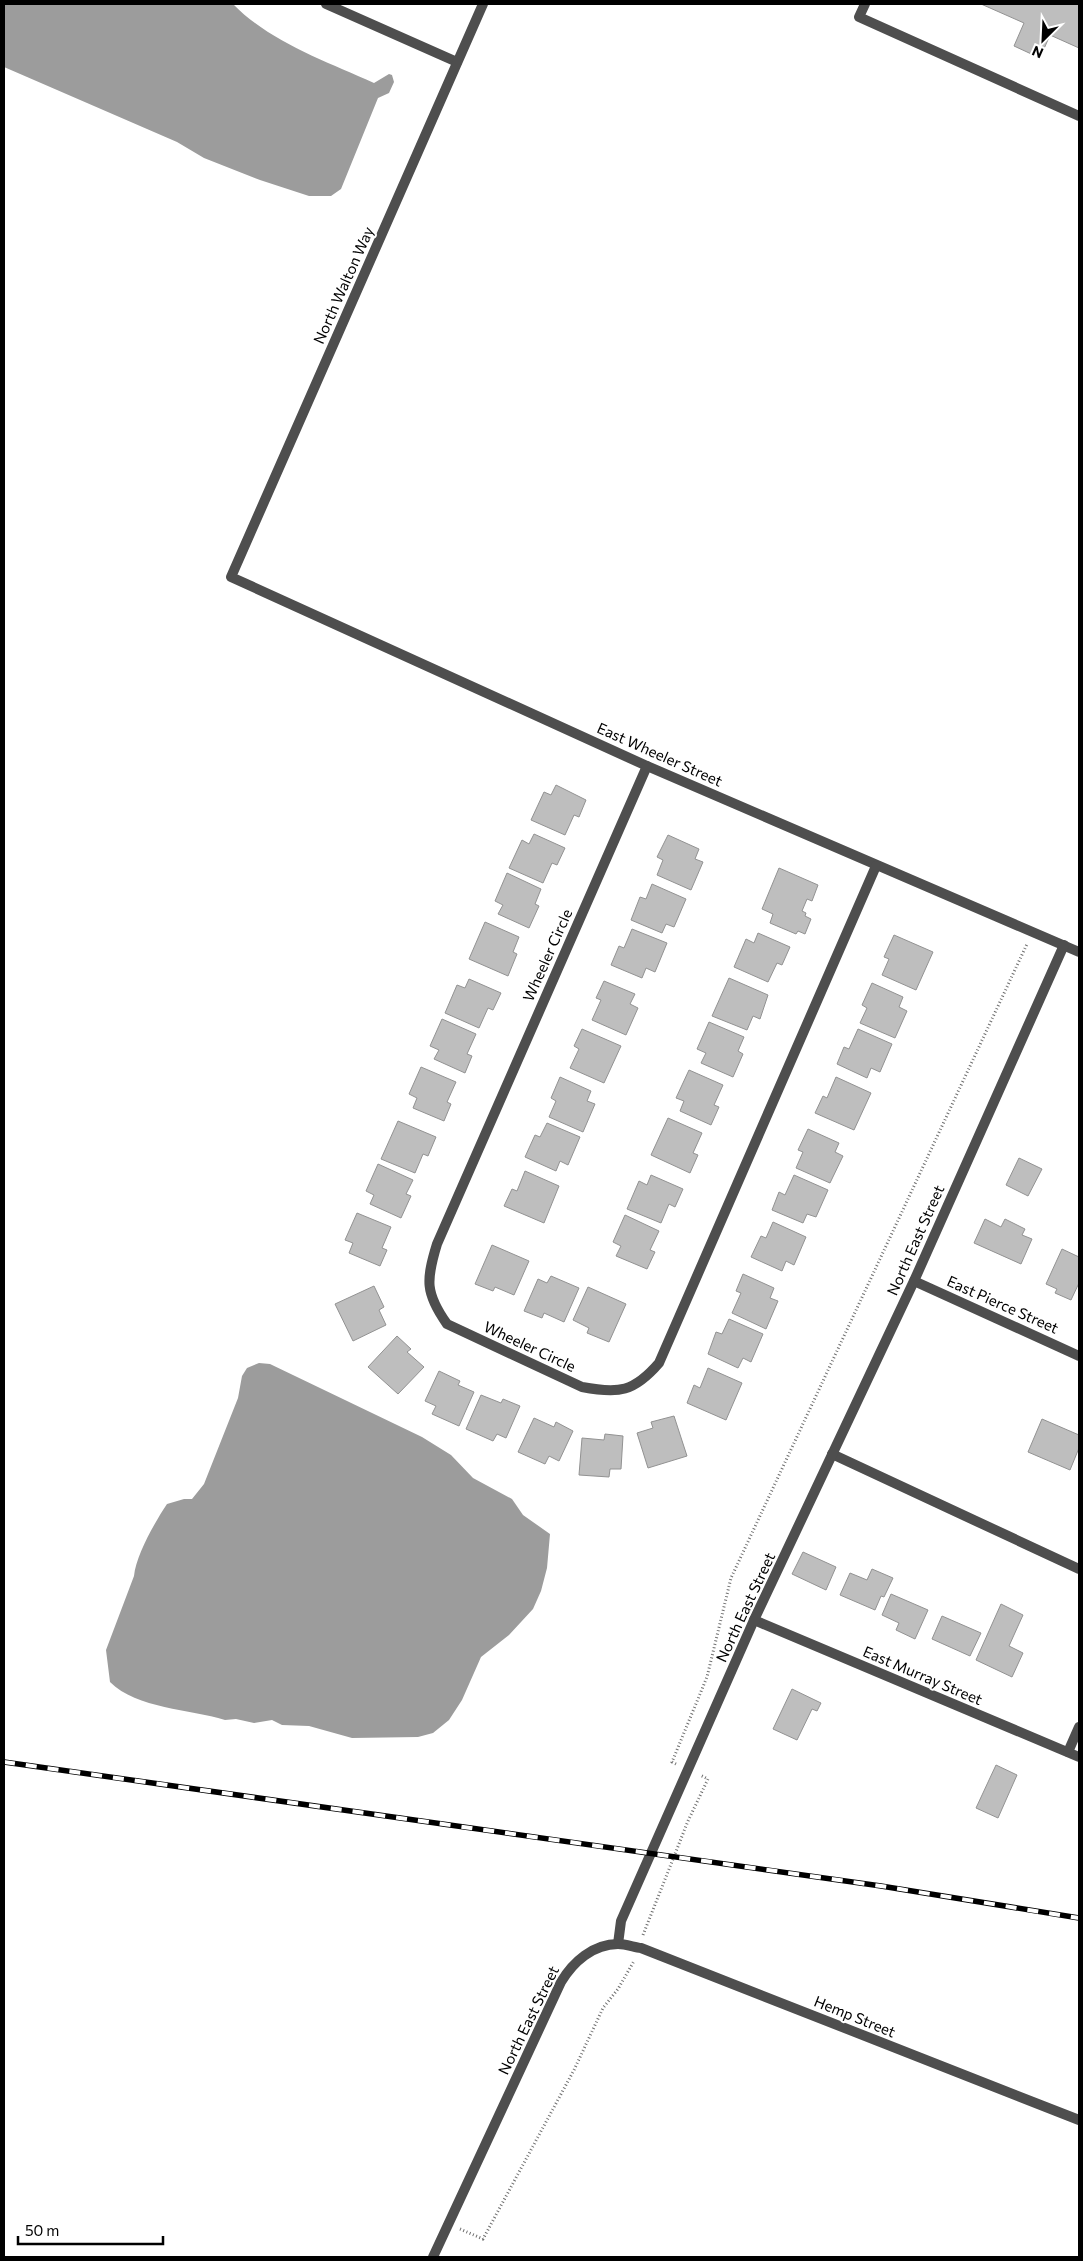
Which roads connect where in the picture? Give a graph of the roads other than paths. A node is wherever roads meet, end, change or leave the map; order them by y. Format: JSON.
{"nodes":[{"id":1,"x":326,"y":4,"type":"edge"},
{"id":2,"x":483,"y":4,"type":"edge"},
{"id":3,"x":865,"y":4,"type":"edge"},
{"id":4,"x":457,"y":62,"type":"junction"},
{"id":5,"x":1079,"y":116,"type":"edge"},
{"id":6,"x":231,"y":578,"type":"joint"},
{"id":7,"x":647,"y":766,"type":"junction"},
{"id":8,"x":876,"y":866,"type":"junction"},
{"id":9,"x":1064,"y":945,"type":"junction"},
{"id":10,"x":1079,"y":952,"type":"edge"},
{"id":11,"x":914,"y":1281,"type":"junction"},
{"id":12,"x":1079,"y":1356,"type":"edge"},
{"id":13,"x":832,"y":1454,"type":"junction"},
{"id":14,"x":1079,"y":1569,"type":"edge"},
{"id":15,"x":754,"y":1620,"type":"junction"},
{"id":16,"x":1079,"y":1727,"type":"edge"},
{"id":17,"x":1068,"y":1752,"type":"junction"},
{"id":18,"x":1079,"y":1757,"type":"edge"},
{"id":19,"x":618,"y":1944,"type":"junction"},
{"id":20,"x":1079,"y":2120,"type":"edge"},
{"id":21,"x":433,"y":2257,"type":"edge"}],
"edges":[{"from":1,"to":4,"type":"street"},
{"from":2,"to":4,"type":"street","name":"North Walton Way"},
{"from":3,"to":5,"type":"street"},
{"from":4,"to":6,"type":"street","name":"North Walton Way"},
{"from":6,"to":7,"type":"street","name":"East Wheeler Street"},
{"from":7,"to":8,"type":"street","name":"East Wheeler Street"},
{"from":7,"to":8,"type":"street","name":"Wheeler Circle"},
{"from":8,"to":9,"type":"street","name":"East Wheeler Street"},
{"from":9,"to":10,"type":"street","name":"East Wheeler Street"},
{"from":9,"to":11,"type":"street","name":"North East Street"},
{"from":11,"to":12,"type":"street","name":"East Pierce Street"},
{"from":11,"to":13,"type":"street","name":"North East Street"},
{"from":13,"to":14,"type":"street"},
{"from":13,"to":15,"type":"street","name":"North East Street"},
{"from":15,"to":17,"type":"street","name":"East Murray Street"},
{"from":15,"to":19,"type":"street","name":"North East Street"},
{"from":16,"to":17,"type":"street"},
{"from":17,"to":18,"type":"street","name":"East Murray Street"},
{"from":19,"to":20,"type":"street","name":"Hemp Street"},
{"from":19,"to":21,"type":"street","name":"North East Street"}]}
